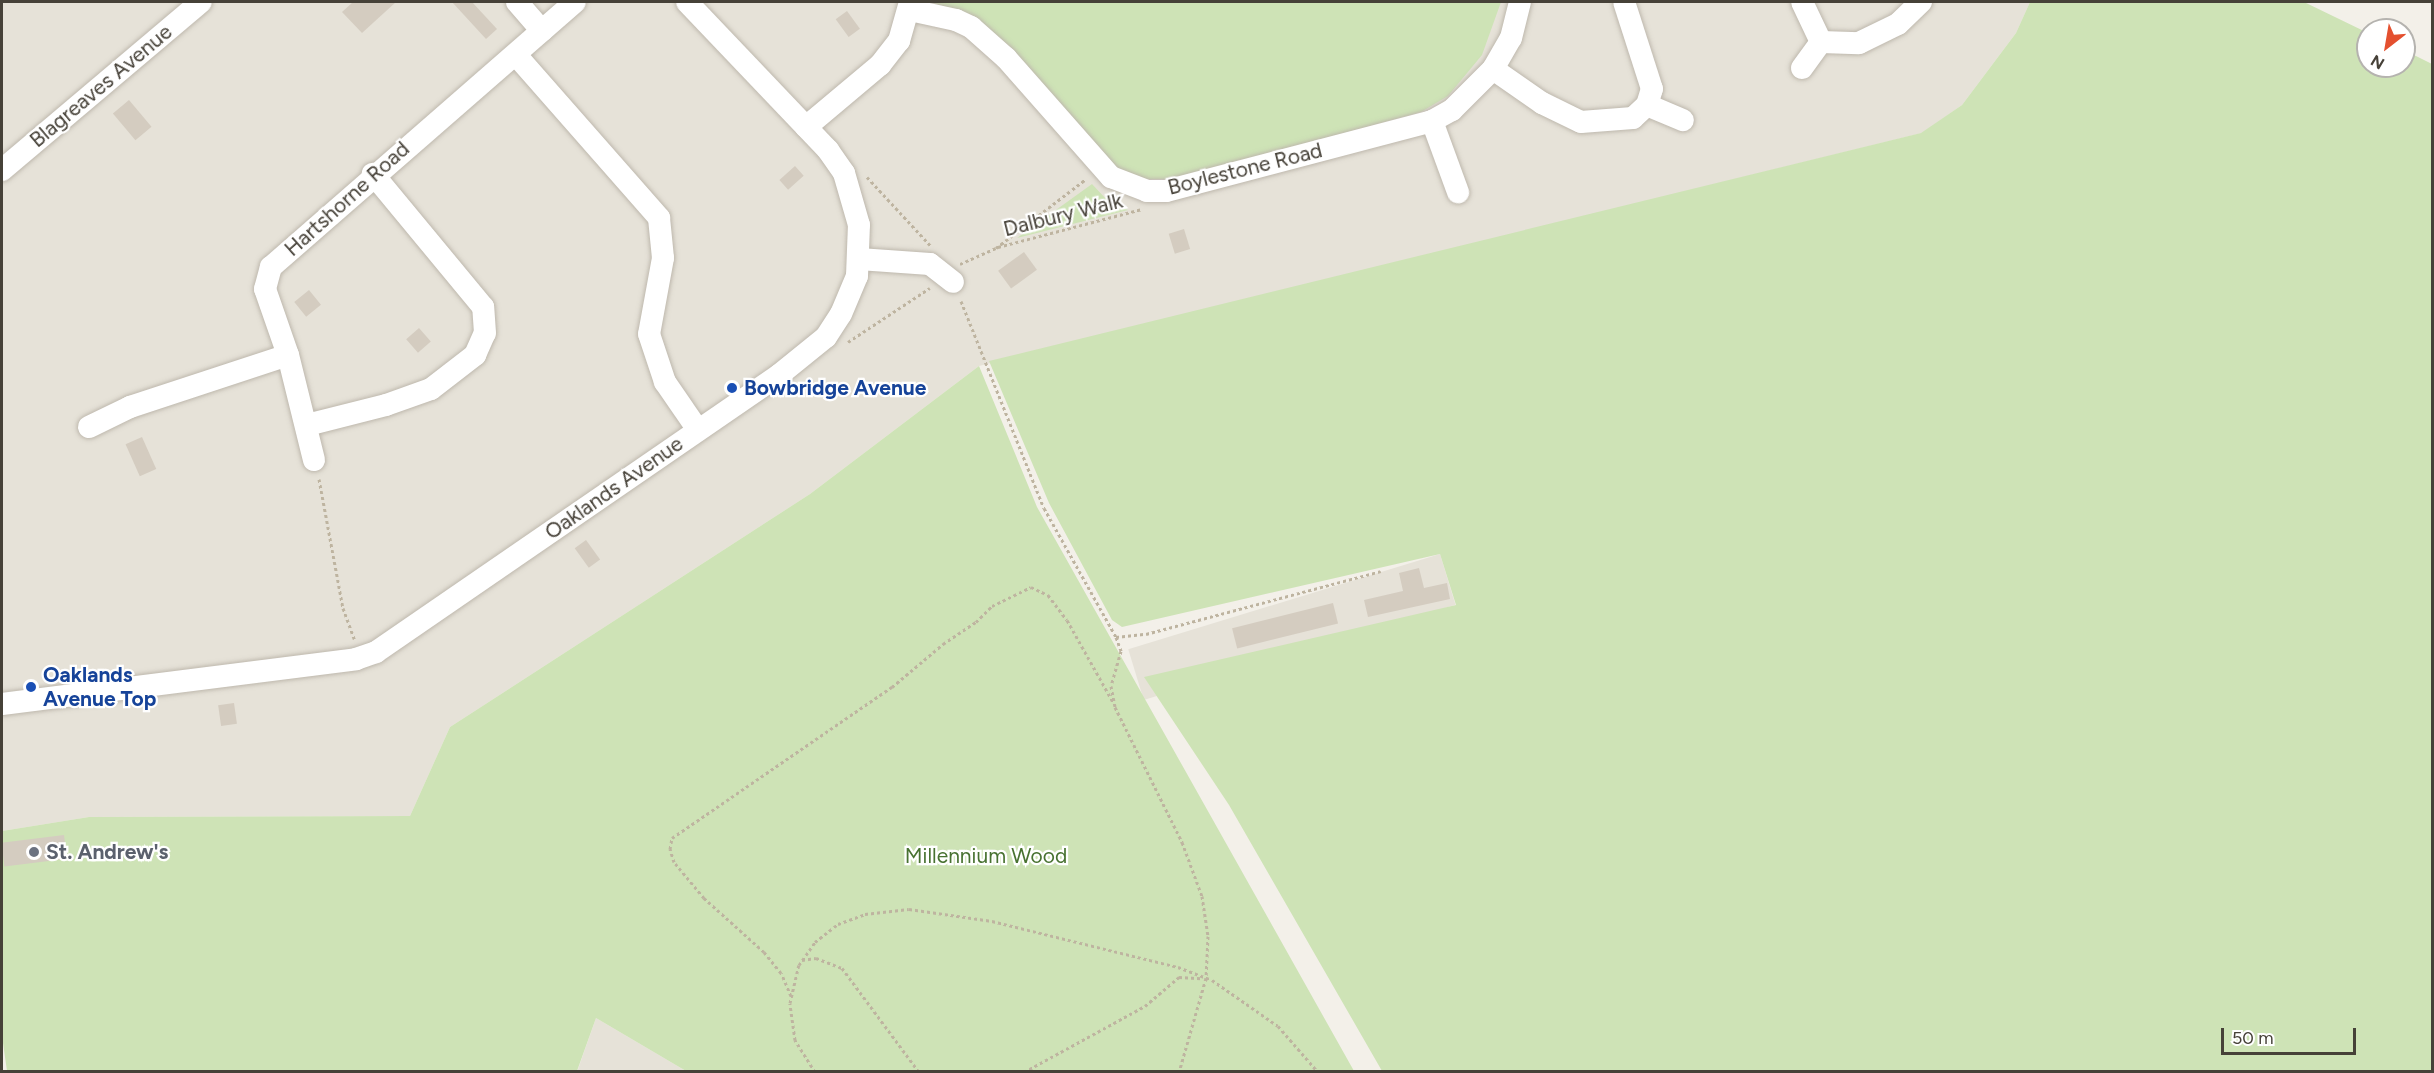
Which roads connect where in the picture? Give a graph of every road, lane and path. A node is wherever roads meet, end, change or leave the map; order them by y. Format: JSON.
{"nodes":[{"id":1,"x":201,"y":2,"type":"edge"},
{"id":2,"x":517,"y":2,"type":"edge"},
{"id":3,"x":576,"y":2,"type":"edge"},
{"id":4,"x":687,"y":2,"type":"edge"},
{"id":5,"x":1520,"y":2,"type":"edge"},
{"id":6,"x":1624,"y":2,"type":"edge"},
{"id":7,"x":1802,"y":2,"type":"edge"},
{"id":8,"x":1922,"y":2,"type":"edge"},
{"id":9,"x":910,"y":5,"type":"edge"},
{"id":10,"x":542,"y":31,"type":"junction"},
{"id":11,"x":1821,"y":42,"type":"junction"},
{"id":12,"x":516,"y":55,"type":"junction"},
{"id":13,"x":1802,"y":68,"type":"dead end"},
{"id":14,"x":1493,"y":69,"type":"junction"},
{"id":15,"x":1647,"y":105,"type":"junction"},
{"id":16,"x":1683,"y":120,"type":"dead end"},
{"id":17,"x":1432,"y":121,"type":"junction"},
{"id":18,"x":806,"y":127,"type":"junction"},
{"id":19,"x":1098,"y":166,"type":"junction"},
{"id":20,"x":2,"y":170,"type":"edge"},
{"id":21,"x":863,"y":172,"type":"dead end"},
{"id":22,"x":374,"y":174,"type":"junction"},
{"id":23,"x":1166,"y":191,"type":"junction"},
{"id":24,"x":1458,"y":192,"type":"dead end"},
{"id":25,"x":996,"y":248,"type":"junction"},
{"id":26,"x":936,"y":251,"type":"dead end"},
{"id":27,"x":859,"y":259,"type":"junction"},
{"id":28,"x":949,"y":278,"type":"junction"},
{"id":29,"x":842,"y":344,"type":"dead end"},
{"id":30,"x":288,"y":355,"type":"junction"},
{"id":31,"x":307,"y":425,"type":"junction"},
{"id":32,"x":89,"y":427,"type":"dead end"},
{"id":33,"x":698,"y":430,"type":"junction"},
{"id":34,"x":314,"y":460,"type":"joint"},
{"id":35,"x":1381,"y":571,"type":"dead end"},
{"id":36,"x":1116,"y":637,"type":"junction"},
{"id":37,"x":360,"y":657,"type":"junction"},
{"id":38,"x":2,"y":704,"type":"edge"},
{"id":39,"x":1115,"y":707,"type":"junction"},
{"id":40,"x":802,"y":960,"type":"junction"},
{"id":41,"x":1206,"y":978,"type":"junction"},
{"id":42,"x":791,"y":996,"type":"junction"},
{"id":43,"x":815,"y":1071,"type":"edge"},
{"id":44,"x":919,"y":1071,"type":"edge"},
{"id":45,"x":1024,"y":1071,"type":"edge"},
{"id":46,"x":1179,"y":1071,"type":"edge"},
{"id":47,"x":1318,"y":1071,"type":"edge"}],
"edges":[{"from":1,"to":20,"type":"street","name":"Blagreaves Avenue"},
{"from":2,"to":10,"type":"street"},
{"from":3,"to":10,"type":"street","name":"Hartshorne Road"},
{"from":4,"to":18,"type":"street","name":"Oaklands Avenue"},
{"from":5,"to":14,"type":"street","name":"Boylestone Road"},
{"from":6,"to":15,"type":"street"},
{"from":7,"to":11,"type":"street"},
{"from":8,"to":11,"type":"street"},
{"from":9,"to":18,"type":"street"},
{"from":9,"to":19,"type":"street","name":"Boylestone Road"},
{"from":10,"to":12,"type":"street","name":"Hartshorne Road"},
{"from":11,"to":13,"type":"street"},
{"from":12,"to":22,"type":"street","name":"Hartshorne Road"},
{"from":12,"to":33,"type":"street"},
{"from":14,"to":15,"type":"street"},
{"from":14,"to":17,"type":"street","name":"Boylestone Road"},
{"from":15,"to":16,"type":"street"},
{"from":17,"to":23,"type":"street","name":"Boylestone Road"},
{"from":17,"to":24,"type":"street"},
{"from":18,"to":27,"type":"street","name":"Oaklands Avenue"},
{"from":19,"to":23,"type":"street","name":"Boylestone Road"},
{"from":19,"to":25,"type":"path"},
{"from":21,"to":26,"type":"path"},
{"from":22,"to":30,"type":"street","name":"Hartshorne Road"},
{"from":22,"to":31,"type":"street"},
{"from":23,"to":25,"type":"path","name":"Dalbury Walk"},
{"from":25,"to":28,"type":"path"},
{"from":27,"to":28,"type":"street"},
{"from":27,"to":33,"type":"street","name":"Oaklands Avenue"},
{"from":28,"to":29,"type":"path"},
{"from":28,"to":36,"type":"path"},
{"from":30,"to":31,"type":"street","name":"Hartshorne Road"},
{"from":30,"to":32,"type":"street"},
{"from":31,"to":34,"type":"street","name":"Hartshorne Road"},
{"from":33,"to":37,"type":"street","name":"Oaklands Avenue"},
{"from":34,"to":37,"type":"path"},
{"from":35,"to":36,"type":"path"},
{"from":36,"to":39,"type":"path"},
{"from":37,"to":38,"type":"street","name":"Oaklands Avenue"},
{"from":39,"to":41,"type":"path"},
{"from":39,"to":42,"type":"path"},
{"from":40,"to":41,"type":"path"},
{"from":40,"to":42,"type":"path"},
{"from":40,"to":44,"type":"path"},
{"from":41,"to":45,"type":"path"},
{"from":41,"to":46,"type":"path"},
{"from":41,"to":47,"type":"path"},
{"from":42,"to":43,"type":"path"}]}
